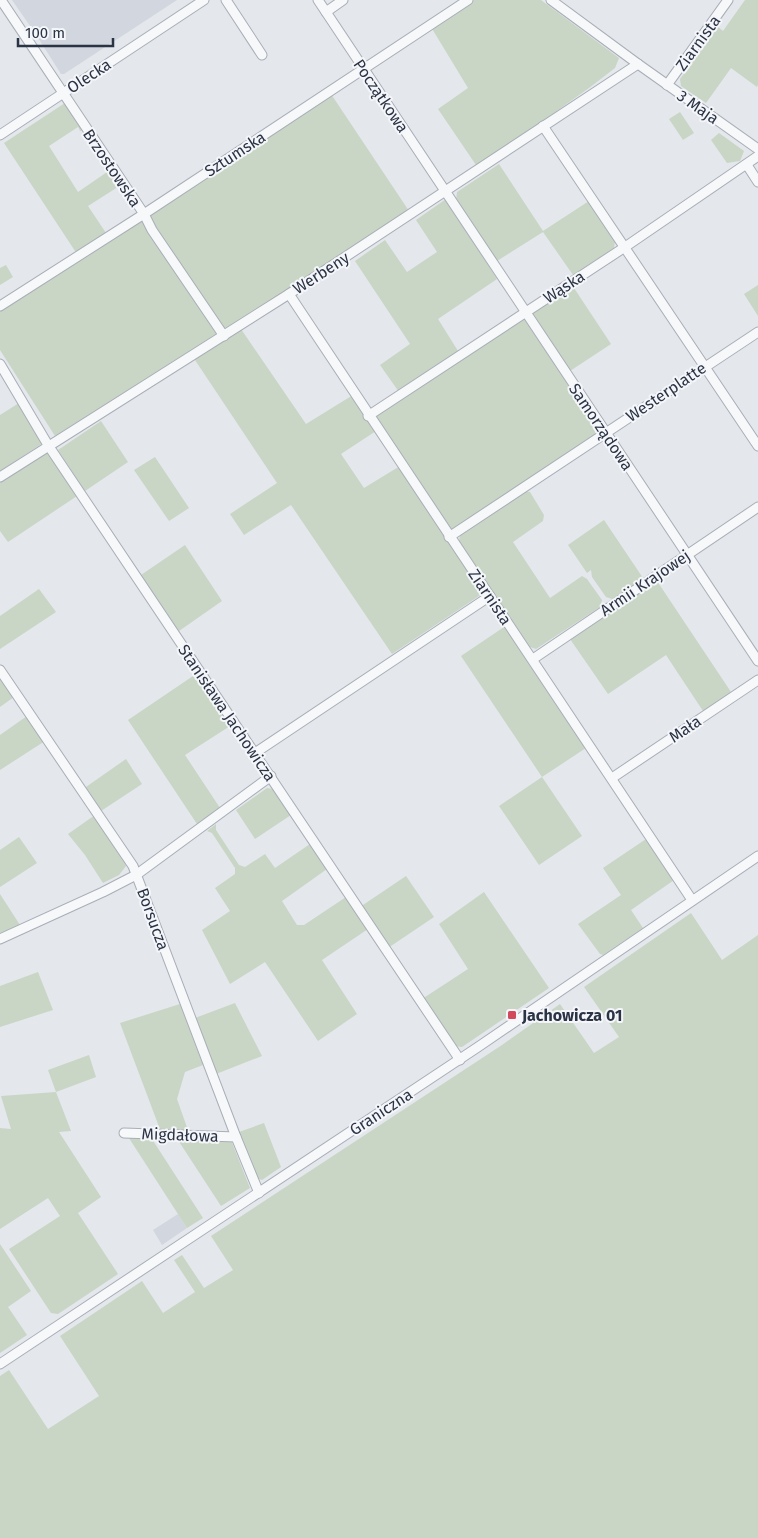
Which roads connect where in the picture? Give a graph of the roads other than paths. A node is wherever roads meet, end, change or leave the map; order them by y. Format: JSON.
{"nodes":[{"id":1,"x":1,"y":0,"type":"edge"},
{"id":2,"x":204,"y":0,"type":"edge"},
{"id":3,"x":226,"y":0,"type":"edge"},
{"id":4,"x":318,"y":0,"type":"edge"},
{"id":5,"x":344,"y":0,"type":"edge"},
{"id":6,"x":468,"y":0,"type":"edge"},
{"id":7,"x":551,"y":0,"type":"edge"},
{"id":8,"x":728,"y":0,"type":"edge"},
{"id":9,"x":326,"y":12,"type":"junction"},
{"id":10,"x":262,"y":55,"type":"dead end"},
{"id":11,"x":638,"y":64,"type":"junction"},
{"id":12,"x":364,"y":70,"type":"junction"},
{"id":13,"x":667,"y":85,"type":"junction"},
{"id":14,"x":63,"y":94,"type":"junction"},
{"id":15,"x":543,"y":126,"type":"junction"},
{"id":16,"x":0,"y":135,"type":"edge"},
{"id":17,"x":758,"y":149,"type":"edge"},
{"id":18,"x":758,"y":156,"type":"edge"},
{"id":19,"x":747,"y":165,"type":"junction"},
{"id":20,"x":758,"y":182,"type":"edge"},
{"id":21,"x":445,"y":191,"type":"junction"},
{"id":22,"x":144,"y":214,"type":"junction"},
{"id":23,"x":625,"y":247,"type":"junction"},
{"id":24,"x":289,"y":294,"type":"junction"},
{"id":25,"x":0,"y":306,"type":"edge"},
{"id":26,"x":525,"y":312,"type":"junction"},
{"id":27,"x":758,"y":332,"type":"edge"},
{"id":28,"x":224,"y":336,"type":"junction"},
{"id":29,"x":0,"y":364,"type":"edge"},
{"id":30,"x":704,"y":367,"type":"junction"},
{"id":31,"x":368,"y":416,"type":"junction"},
{"id":32,"x":605,"y":433,"type":"junction"},
{"id":33,"x":48,"y":445,"type":"junction"},
{"id":34,"x":758,"y":446,"type":"edge"},
{"id":35,"x":0,"y":477,"type":"edge"},
{"id":36,"x":758,"y":507,"type":"edge"},
{"id":37,"x":449,"y":537,"type":"junction"},
{"id":38,"x":687,"y":555,"type":"junction"},
{"id":39,"x":490,"y":596,"type":"junction"},
{"id":40,"x":532,"y":660,"type":"junction"},
{"id":41,"x":758,"y":661,"type":"edge"},
{"id":42,"x":0,"y":670,"type":"edge"},
{"id":43,"x":758,"y":680,"type":"edge"},
{"id":44,"x":255,"y":753,"type":"junction"},
{"id":45,"x":270,"y":776,"type":"junction"},
{"id":46,"x":612,"y":778,"type":"junction"},
{"id":47,"x":758,"y":856,"type":"edge"},
{"id":48,"x":136,"y":875,"type":"junction"},
{"id":49,"x":692,"y":900,"type":"junction"},
{"id":50,"x":0,"y":939,"type":"edge"},
{"id":51,"x":460,"y":1060,"type":"junction"},
{"id":52,"x":124,"y":1132,"type":"dead end"},
{"id":53,"x":236,"y":1137,"type":"junction"},
{"id":54,"x":259,"y":1193,"type":"junction"},
{"id":55,"x":0,"y":1364,"type":"edge"}],
"edges":[{"from":1,"to":14,"type":"street","name":"Brzostowska"},
{"from":2,"to":14,"type":"street","name":"Olecka"},
{"from":3,"to":10,"type":"street"},
{"from":4,"to":9,"type":"street","name":"Początkowa"},
{"from":5,"to":9,"type":"street"},
{"from":6,"to":12,"type":"street","name":"Sztumska"},
{"from":7,"to":11,"type":"street","name":"3 Maja"},
{"from":8,"to":13,"type":"street","name":"Ziarnista"},
{"from":9,"to":12,"type":"street","name":"Początkowa"},
{"from":11,"to":13,"type":"street","name":"3 Maja"},
{"from":11,"to":15,"type":"street","name":"Werbeny"},
{"from":12,"to":21,"type":"street","name":"Początkowa"},
{"from":12,"to":22,"type":"street","name":"Sztumska"},
{"from":13,"to":17,"type":"street","name":"3 Maja"},
{"from":14,"to":16,"type":"street","name":"Olecka"},
{"from":14,"to":22,"type":"street","name":"Brzostowska"},
{"from":15,"to":21,"type":"street","name":"Werbeny"},
{"from":15,"to":23,"type":"street"},
{"from":18,"to":19,"type":"street","name":"Wąska"},
{"from":19,"to":20,"type":"street"},
{"from":19,"to":23,"type":"street","name":"Wąska"},
{"from":21,"to":24,"type":"street","name":"Werbeny"},
{"from":21,"to":26,"type":"street","name":"Samorządowa"},
{"from":22,"to":25,"type":"street","name":"Sztumska"},
{"from":22,"to":28,"type":"street","name":"Brzostowska"},
{"from":23,"to":26,"type":"street","name":"Wąska"},
{"from":23,"to":30,"type":"street"},
{"from":24,"to":28,"type":"street","name":"Werbeny"},
{"from":24,"to":31,"type":"street","name":"Ziarnista"},
{"from":26,"to":31,"type":"street","name":"Wąska"},
{"from":26,"to":32,"type":"street","name":"Samorządowa"},
{"from":27,"to":30,"type":"street","name":"Westerplatte"},
{"from":28,"to":33,"type":"street","name":"Werbeny"},
{"from":29,"to":33,"type":"street","name":"Stanisława Jachowicza"},
{"from":30,"to":32,"type":"street","name":"Westerplatte"},
{"from":30,"to":34,"type":"street"},
{"from":31,"to":37,"type":"street","name":"Ziarnista"},
{"from":32,"to":37,"type":"street","name":"Westerplatte"},
{"from":32,"to":38,"type":"street","name":"Samorządowa"},
{"from":33,"to":35,"type":"street","name":"Werbeny"},
{"from":33,"to":44,"type":"street","name":"Stanisława Jachowicza"},
{"from":36,"to":38,"type":"street","name":"Armii Krajowej"},
{"from":37,"to":39,"type":"street","name":"Ziarnista"},
{"from":38,"to":40,"type":"street","name":"Armii Krajowej"},
{"from":38,"to":41,"type":"street","name":"Samorządowa"},
{"from":39,"to":40,"type":"street","name":"Ziarnista"},
{"from":39,"to":44,"type":"street"},
{"from":40,"to":46,"type":"street","name":"Ziarnista"},
{"from":42,"to":48,"type":"street","name":"Borsucza"},
{"from":43,"to":46,"type":"street","name":"Mała"},
{"from":44,"to":45,"type":"street","name":"Stanisława Jachowicza"},
{"from":45,"to":48,"type":"street"},
{"from":45,"to":51,"type":"street","name":"Stanisława Jachowicza"},
{"from":46,"to":49,"type":"street","name":"Ziarnista"},
{"from":47,"to":49,"type":"street","name":"Graniczna"},
{"from":48,"to":50,"type":"street"},
{"from":48,"to":53,"type":"street","name":"Borsucza"},
{"from":49,"to":51,"type":"street","name":"Graniczna"},
{"from":51,"to":54,"type":"street","name":"Graniczna"},
{"from":52,"to":53,"type":"street","name":"Migdałowa"},
{"from":53,"to":54,"type":"street","name":"Borsucza"},
{"from":54,"to":55,"type":"street","name":"Graniczna"}]}
